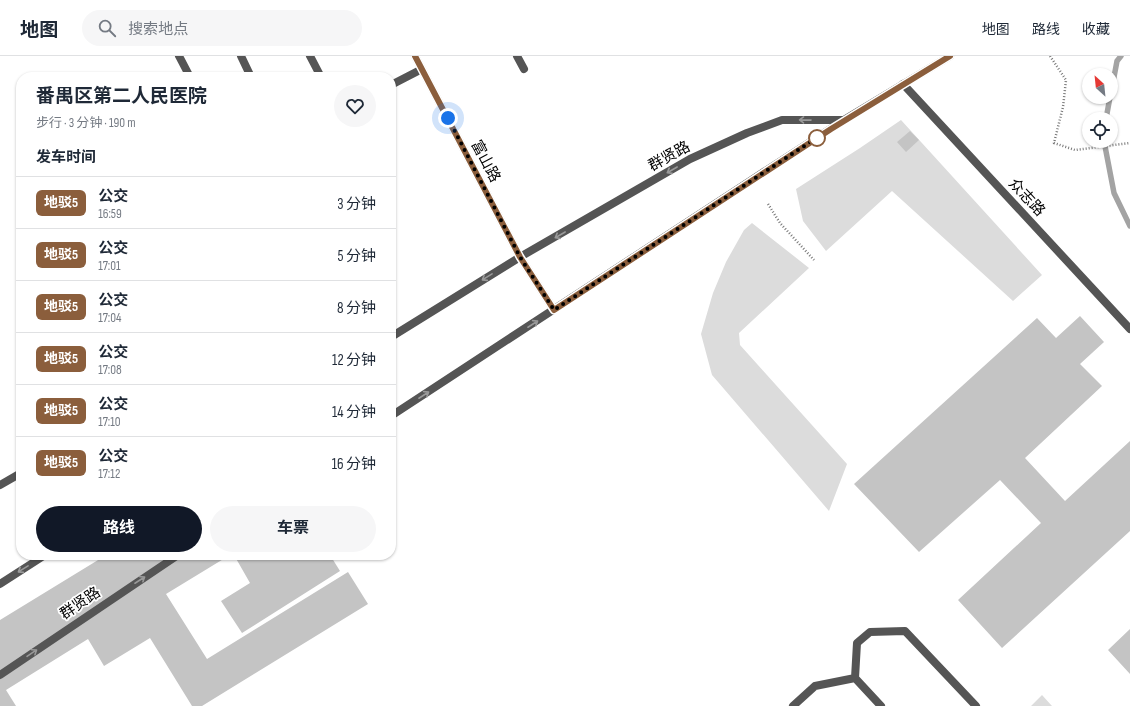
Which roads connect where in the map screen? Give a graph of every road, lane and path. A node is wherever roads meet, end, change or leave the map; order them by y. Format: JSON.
{"nodes":[{"id":1,"x":179,"y":56,"type":"edge"},
{"id":2,"x":241,"y":56,"type":"edge"},
{"id":3,"x":310,"y":56,"type":"edge"},
{"id":4,"x":415,"y":56,"type":"edge"},
{"id":5,"x":518,"y":56,"type":"edge"},
{"id":6,"x":950,"y":56,"type":"edge"},
{"id":7,"x":1050,"y":56,"type":"edge"},
{"id":8,"x":422,"y":69,"type":"junction"},
{"id":9,"x":524,"y":69,"type":"dead end"},
{"id":10,"x":187,"y":72,"type":"edge"},
{"id":11,"x":249,"y":72,"type":"edge"},
{"id":12,"x":318,"y":72,"type":"edge"},
{"id":13,"x":396,"y":82,"type":"edge"},
{"id":14,"x":903,"y":84,"type":"junction"},
{"id":15,"x":844,"y":120,"type":"junction"},
{"id":16,"x":1130,"y":143,"type":"edge"},
{"id":17,"x":768,"y":204,"type":"dead end"},
{"id":18,"x":520,"y":257,"type":"junction"},
{"id":19,"x":814,"y":260,"type":"dead end"},
{"id":20,"x":554,"y":310,"type":"junction"},
{"id":21,"x":1130,"y":329,"type":"edge"},
{"id":22,"x":396,"y":333,"type":"edge"},
{"id":23,"x":396,"y":413,"type":"edge"},
{"id":24,"x":16,"y":476,"type":"edge"},
{"id":25,"x":0,"y":486,"type":"edge"},
{"id":26,"x":37,"y":560,"type":"edge"},
{"id":27,"x":170,"y":560,"type":"edge"},
{"id":28,"x":0,"y":584,"type":"edge"},
{"id":29,"x":0,"y":675,"type":"edge"},
{"id":30,"x":855,"y":678,"type":"junction"},
{"id":31,"x":793,"y":706,"type":"edge"},
{"id":32,"x":881,"y":706,"type":"edge"},
{"id":33,"x":976,"y":706,"type":"edge"}],
"edges":[{"from":1,"to":10,"type":"street"},
{"from":2,"to":11,"type":"street"},
{"from":3,"to":12,"type":"street"},
{"from":4,"to":8,"type":"street","name":"富山路"},
{"from":5,"to":9,"type":"street"},
{"from":6,"to":14,"type":"street"},
{"from":7,"to":16,"type":"path"},
{"from":8,"to":13,"type":"street"},
{"from":8,"to":18,"type":"street","name":"富山路"},
{"from":14,"to":15,"type":"street"},
{"from":14,"to":21,"type":"street","name":"众志路"},
{"from":15,"to":18,"type":"street","name":"群贤路","one_way":true},
{"from":15,"to":20,"type":"street"},
{"from":17,"to":19,"type":"path"},
{"from":18,"to":20,"type":"street"},
{"from":18,"to":22,"type":"street","name":"群贤路","one_way":true},
{"from":23,"to":20,"type":"street","one_way":true},
{"from":24,"to":25,"type":"street"},
{"from":26,"to":28,"type":"street","one_way":true},
{"from":29,"to":27,"type":"street","name":"群贤路","one_way":true},
{"from":30,"to":31,"type":"street"},
{"from":30,"to":32,"type":"street"},
{"from":30,"to":33,"type":"street"}]}
